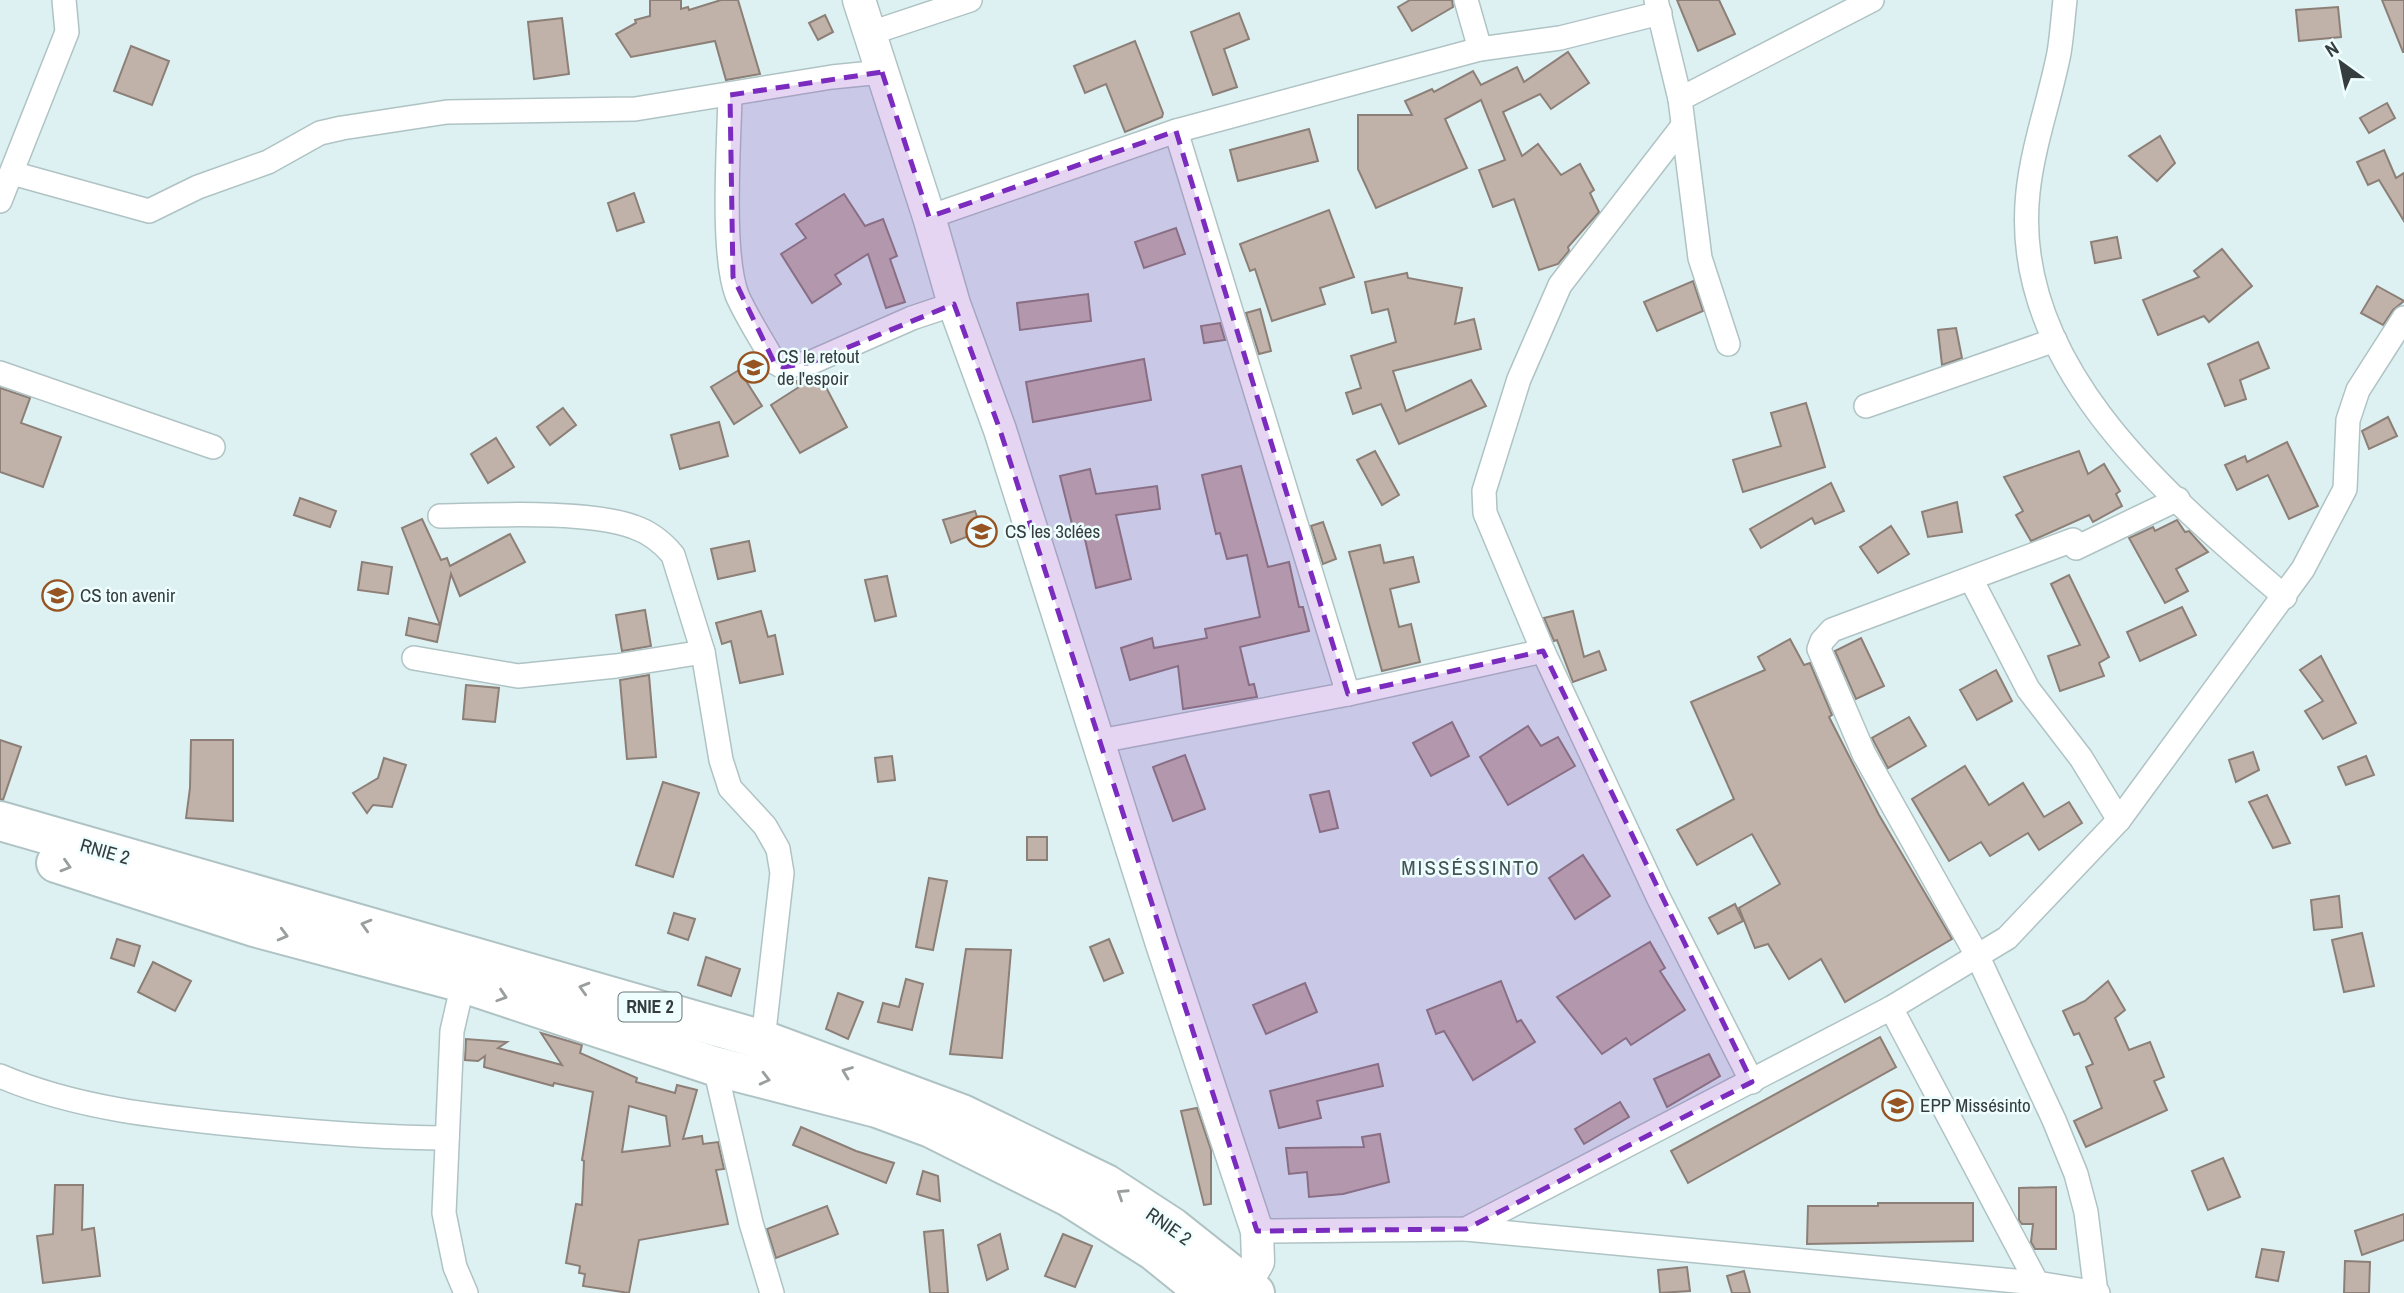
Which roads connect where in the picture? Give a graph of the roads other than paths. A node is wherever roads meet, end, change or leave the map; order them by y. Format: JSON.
{"nodes":[{"id":1,"x":64,"y":0,"type":"edge"},
{"id":2,"x":859,"y":0,"type":"edge"},
{"id":3,"x":970,"y":0,"type":"edge"},
{"id":4,"x":1466,"y":0,"type":"edge"},
{"id":5,"x":1872,"y":0,"type":"edge"},
{"id":6,"x":2065,"y":0,"type":"edge"},
{"id":7,"x":1658,"y":6,"type":"edge"},
{"id":8,"x":871,"y":33,"type":"junction"},
{"id":9,"x":1480,"y":49,"type":"junction"},
{"id":10,"x":882,"y":72,"type":"junction"},
{"id":11,"x":730,"y":95,"type":"junction"},
{"id":12,"x":1679,"y":99,"type":"junction"},
{"id":13,"x":1682,"y":127,"type":"junction"},
{"id":14,"x":1176,"y":131,"type":"junction"},
{"id":15,"x":12,"y":173,"type":"junction"},
{"id":16,"x":0,"y":201,"type":"edge"},
{"id":17,"x":929,"y":217,"type":"junction"},
{"id":18,"x":954,"y":304,"type":"junction"},
{"id":19,"x":2404,"y":318,"type":"edge"},
{"id":20,"x":2055,"y":340,"type":"junction"},
{"id":21,"x":1728,"y":344,"type":"dead end"},
{"id":22,"x":0,"y":373,"type":"edge"},
{"id":23,"x":1866,"y":406,"type":"dead end"},
{"id":24,"x":213,"y":447,"type":"dead end"},
{"id":25,"x":2178,"y":499,"type":"junction"},
{"id":26,"x":440,"y":516,"type":"dead end"},
{"id":27,"x":1971,"y":579,"type":"junction"},
{"id":28,"x":2285,"y":597,"type":"junction"},
{"id":29,"x":1543,"y":651,"type":"junction"},
{"id":30,"x":702,"y":652,"type":"junction"},
{"id":31,"x":414,"y":658,"type":"dead end"},
{"id":32,"x":1348,"y":694,"type":"junction"},
{"id":33,"x":1100,"y":741,"type":"junction"},
{"id":34,"x":2119,"y":820,"type":"junction"},
{"id":35,"x":0,"y":821,"type":"edge"},
{"id":36,"x":0,"y":848,"type":"edge"},
{"id":37,"x":1978,"y":957,"type":"junction"},
{"id":38,"x":463,"y":983,"type":"junction"},
{"id":39,"x":1891,"y":1009,"type":"junction"},
{"id":40,"x":706,"y":1023,"type":"junction"},
{"id":41,"x":763,"y":1040,"type":"junction"},
{"id":42,"x":714,"y":1066,"type":"junction"},
{"id":43,"x":0,"y":1076,"type":"edge"},
{"id":44,"x":1752,"y":1082,"type":"junction"},
{"id":45,"x":447,"y":1138,"type":"junction"},
{"id":46,"x":1466,"y":1229,"type":"junction"},
{"id":47,"x":1257,"y":1231,"type":"junction"},
{"id":48,"x":2037,"y":1283,"type":"junction"},
{"id":49,"x":1247,"y":1290,"type":"edge"},
{"id":50,"x":2069,"y":1292,"type":"edge"},
{"id":51,"x":466,"y":1293,"type":"edge"},
{"id":52,"x":772,"y":1293,"type":"edge"},
{"id":53,"x":1206,"y":1293,"type":"edge"},
{"id":54,"x":2097,"y":1293,"type":"edge"}],
"edges":[{"from":1,"to":15,"type":"street"},
{"from":2,"to":8,"type":"main road"},
{"from":3,"to":8,"type":"street"},
{"from":4,"to":9,"type":"street"},
{"from":5,"to":12,"type":"street"},
{"from":6,"to":20,"type":"street"},
{"from":7,"to":9,"type":"street"},
{"from":7,"to":12,"type":"street"},
{"from":8,"to":10,"type":"main road"},
{"from":9,"to":14,"type":"street"},
{"from":10,"to":11,"type":"street"},
{"from":10,"to":17,"type":"main road"},
{"from":11,"to":15,"type":"street"},
{"from":11,"to":18,"type":"street"},
{"from":12,"to":13,"type":"street"},
{"from":13,"to":21,"type":"street"},
{"from":13,"to":29,"type":"street"},
{"from":14,"to":17,"type":"street"},
{"from":14,"to":32,"type":"street"},
{"from":15,"to":16,"type":"street"},
{"from":17,"to":18,"type":"main road"},
{"from":18,"to":33,"type":"main road"},
{"from":19,"to":28,"type":"street"},
{"from":20,"to":23,"type":"street"},
{"from":20,"to":25,"type":"street"},
{"from":22,"to":24,"type":"street"},
{"from":25,"to":27,"type":"street"},
{"from":25,"to":28,"type":"street"},
{"from":26,"to":30,"type":"street"},
{"from":27,"to":34,"type":"street"},
{"from":27,"to":37,"type":"street"},
{"from":28,"to":34,"type":"street"},
{"from":29,"to":32,"type":"street"},
{"from":29,"to":44,"type":"street"},
{"from":30,"to":31,"type":"street"},
{"from":30,"to":41,"type":"street"},
{"from":32,"to":33,"type":"street"},
{"from":33,"to":47,"type":"main road"},
{"from":34,"to":37,"type":"street"},
{"from":40,"to":35,"type":"highway","name":"RNIE 2","number":"RNIE 2","one_way":true},
{"from":36,"to":38,"type":"highway","name":"RNIE 2","number":"RNIE 2","one_way":true},
{"from":37,"to":39,"type":"street"},
{"from":37,"to":54,"type":"street"},
{"from":38,"to":42,"type":"highway","name":"RNIE 2","number":"RNIE 2","one_way":true},
{"from":38,"to":45,"type":"street"},
{"from":39,"to":44,"type":"street"},
{"from":39,"to":48,"type":"street"},
{"from":40,"to":41,"type":"highway","name":"RNIE 2","number":"RNIE 2"},
{"from":40,"to":42,"type":"street"},
{"from":49,"to":41,"type":"highway","name":"RNIE 2","number":"RNIE 2","one_way":true},
{"from":42,"to":52,"type":"street"},
{"from":42,"to":53,"type":"highway","name":"RNIE 2","number":"RNIE 2","one_way":true},
{"from":43,"to":45,"type":"street"},
{"from":44,"to":46,"type":"street"},
{"from":45,"to":51,"type":"street"},
{"from":46,"to":47,"type":"street"},
{"from":46,"to":48,"type":"street"},
{"from":47,"to":49,"type":"main road"},
{"from":48,"to":50,"type":"street"},
{"from":50,"to":54,"type":"street"}]}
